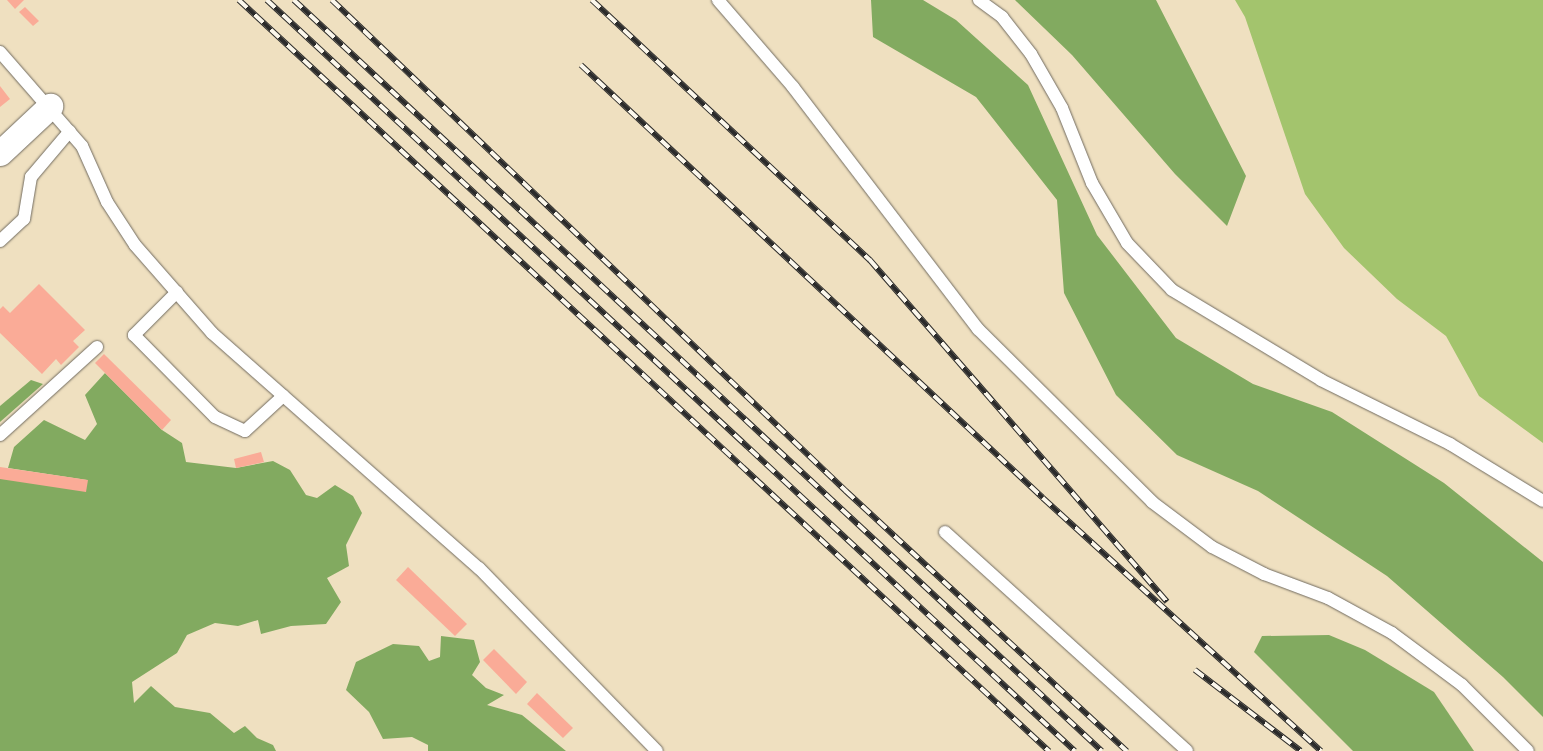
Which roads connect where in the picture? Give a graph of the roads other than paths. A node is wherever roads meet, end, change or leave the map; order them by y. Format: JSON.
{"nodes":[{"id":1,"x":718,"y":0,"type":"edge"},
{"id":2,"x":979,"y":0,"type":"edge"},
{"id":3,"x":0,"y":52,"type":"edge"},
{"id":4,"x":50,"y":106,"type":"junction"},
{"id":5,"x":70,"y":131,"type":"junction"},
{"id":6,"x":0,"y":153,"type":"edge"},
{"id":7,"x":0,"y":241,"type":"edge"},
{"id":8,"x":177,"y":292,"type":"junction"},
{"id":9,"x":97,"y":347,"type":"dead end"},
{"id":10,"x":284,"y":396,"type":"junction"},
{"id":11,"x":0,"y":434,"type":"edge"},
{"id":12,"x":1543,"y":501,"type":"edge"},
{"id":13,"x":945,"y":532,"type":"dead end"},
{"id":14,"x":657,"y":751,"type":"edge"},
{"id":15,"x":1188,"y":751,"type":"edge"},
{"id":16,"x":1528,"y":751,"type":"edge"}],
"edges":[{"from":1,"to":16,"type":"lane"},
{"from":2,"to":12,"type":"lane"},
{"from":3,"to":4,"type":"lane"},
{"from":4,"to":5,"type":"lane"},
{"from":4,"to":6,"type":"street"},
{"from":5,"to":7,"type":"lane"},
{"from":5,"to":8,"type":"lane"},
{"from":8,"to":10,"type":"lane"},
{"from":8,"to":10,"type":"lane"},
{"from":9,"to":11,"type":"lane"},
{"from":10,"to":14,"type":"lane"},
{"from":13,"to":15,"type":"lane"}]}
